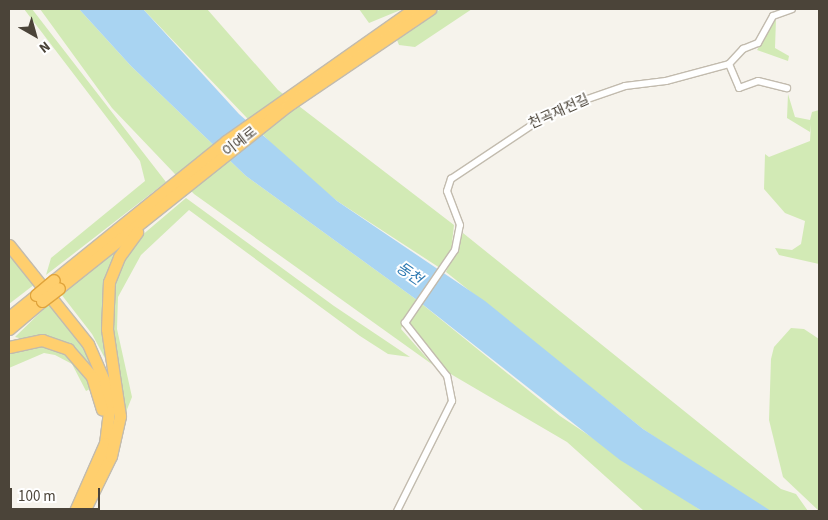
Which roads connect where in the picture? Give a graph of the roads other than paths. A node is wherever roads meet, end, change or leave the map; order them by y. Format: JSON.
{"nodes":[{"id":1,"x":414,"y":9,"type":"edge"},
{"id":2,"x":430,"y":9,"type":"edge"},
{"id":3,"x":792,"y":9,"type":"edge"},
{"id":4,"x":403,"y":21,"type":"junction"},
{"id":5,"x":729,"y":64,"type":"junction"},
{"id":6,"x":787,"y":88,"type":"dead end"},
{"id":7,"x":171,"y":193,"type":"junction"},
{"id":8,"x":9,"y":238,"type":"edge"},
{"id":9,"x":9,"y":246,"type":"edge"},
{"id":10,"x":38,"y":296,"type":"junction"},
{"id":11,"x":9,"y":308,"type":"edge"},
{"id":12,"x":9,"y":317,"type":"edge"},
{"id":13,"x":9,"y":329,"type":"edge"},
{"id":14,"x":9,"y":347,"type":"edge"},
{"id":15,"x":100,"y":462,"type":"junction"},
{"id":16,"x":103,"y":474,"type":"junction"},
{"id":17,"x":75,"y":511,"type":"edge"},
{"id":18,"x":84,"y":511,"type":"edge"},
{"id":19,"x":397,"y":511,"type":"edge"}],
"edges":[{"from":1,"to":4,"type":"highway","name":"이예로"},
{"from":2,"to":4,"type":"highway","name":"이예로"},
{"from":3,"to":5,"type":"street"},
{"from":4,"to":7,"type":"highway","name":"이예로"},
{"from":5,"to":6,"type":"street"},
{"from":5,"to":19,"type":"street","name":"천곡재전길"},
{"from":7,"to":10,"type":"highway","name":"이예로","bridge":true},
{"from":7,"to":16,"type":"highway"},
{"from":8,"to":16,"type":"highway"},
{"from":9,"to":15,"type":"highway"},
{"from":10,"to":11,"type":"highway"},
{"from":10,"to":12,"type":"highway"},
{"from":10,"to":13,"type":"highway"},
{"from":14,"to":15,"type":"highway"},
{"from":15,"to":17,"type":"highway"},
{"from":16,"to":18,"type":"highway"}]}
